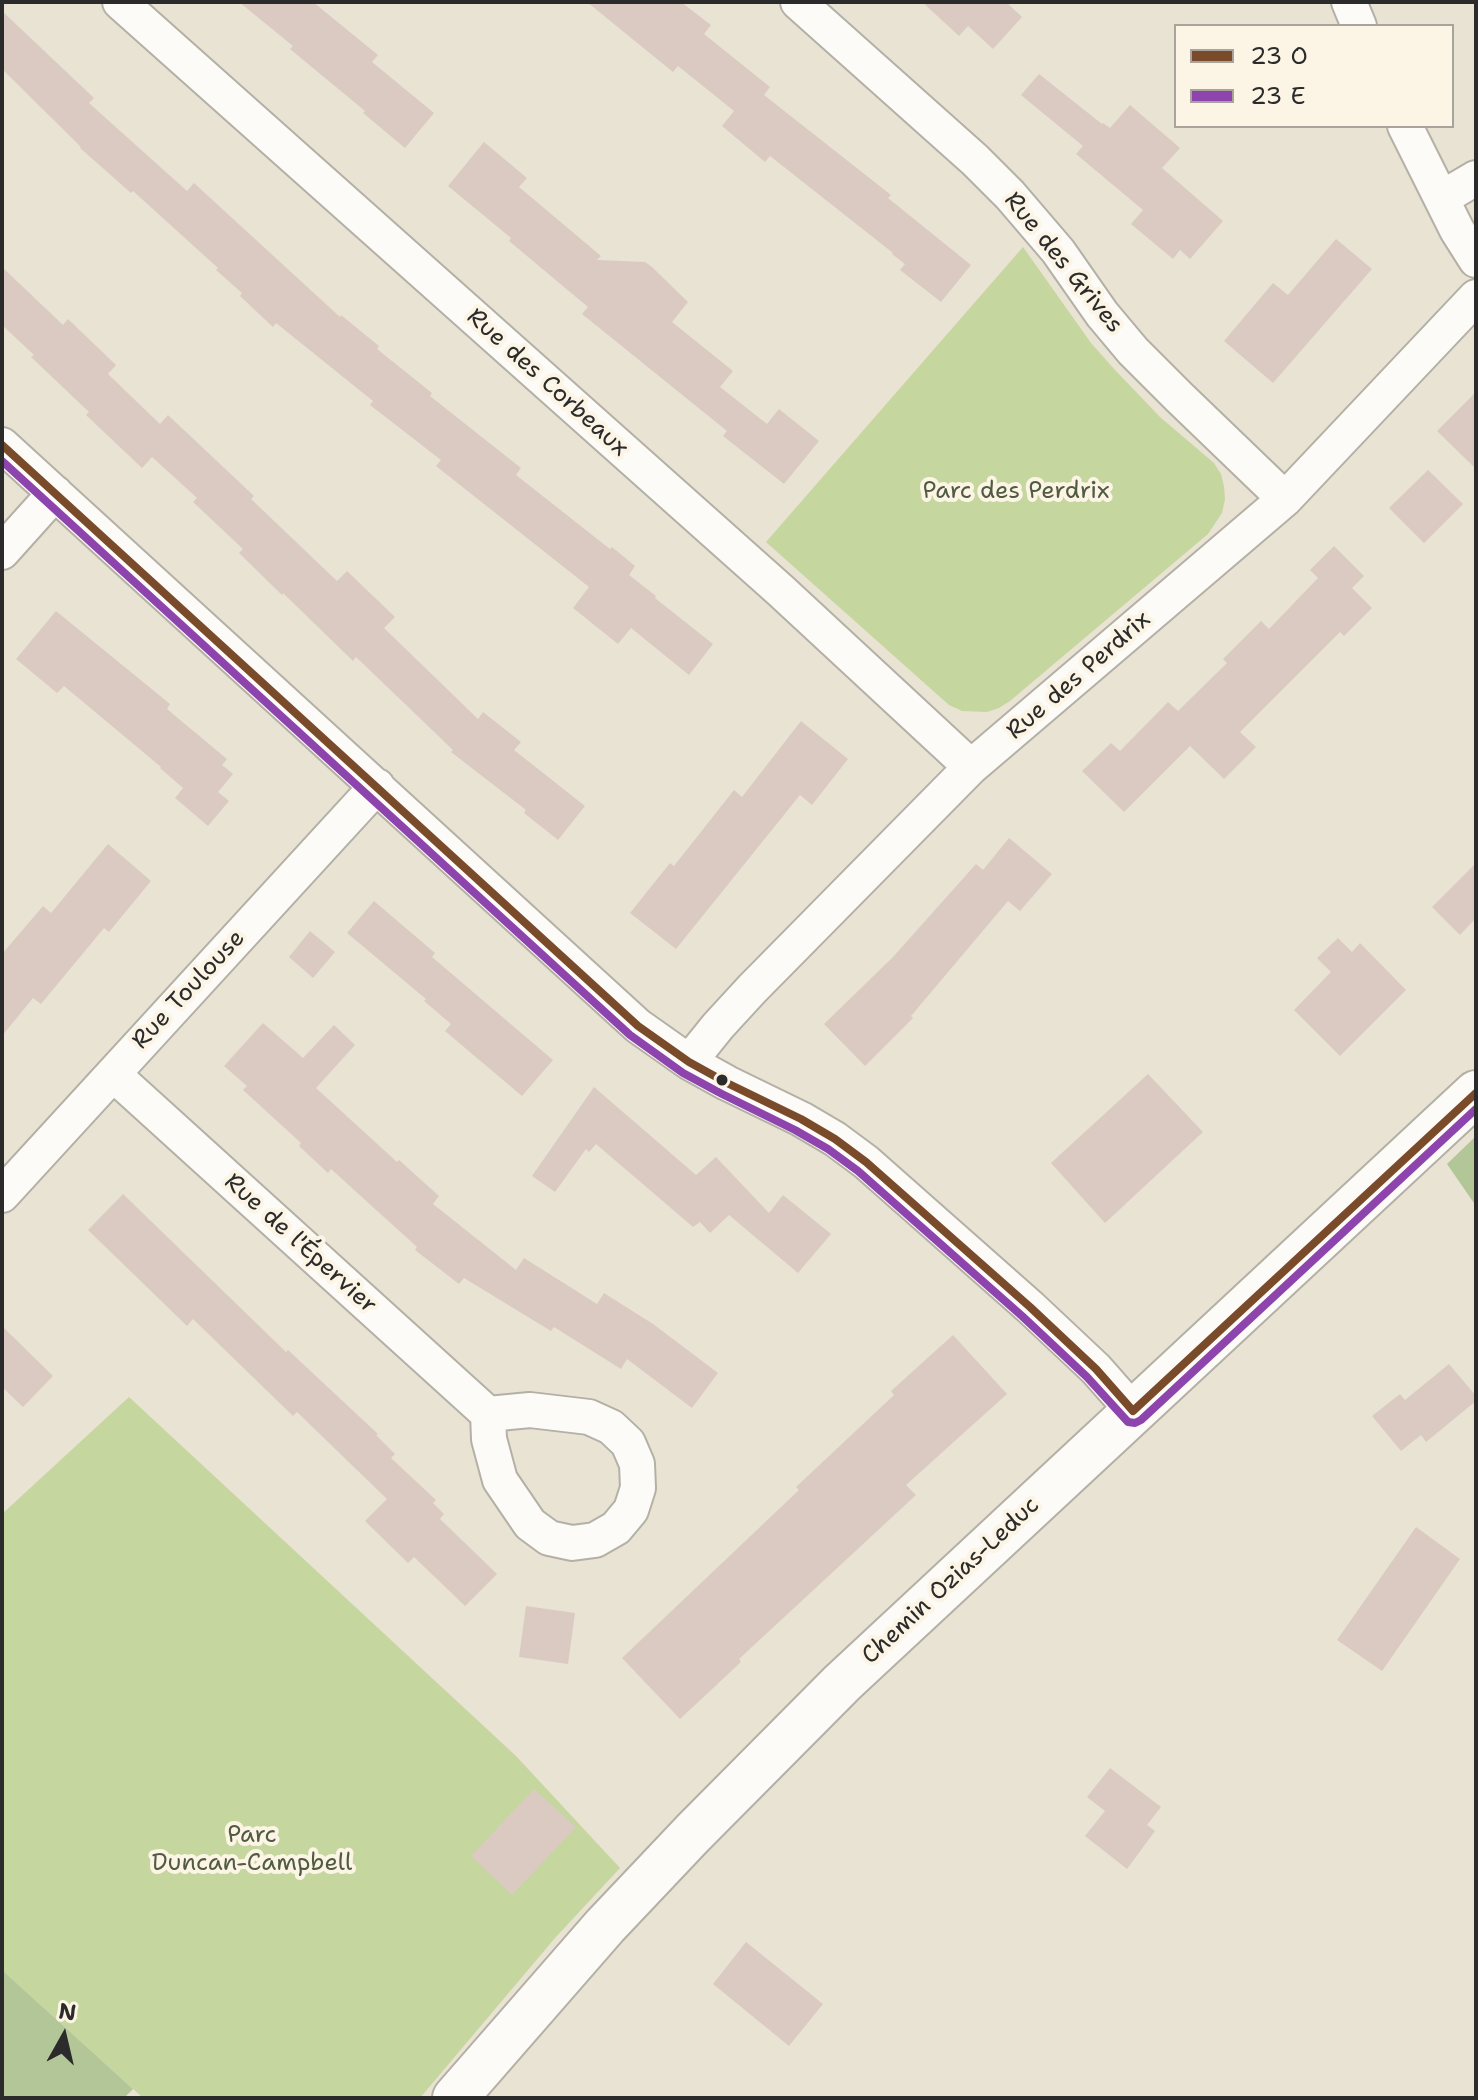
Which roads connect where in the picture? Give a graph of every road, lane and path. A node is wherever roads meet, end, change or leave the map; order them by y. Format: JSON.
{"nodes":[{"id":1,"x":120,"y":2,"type":"edge"},
{"id":2,"x":798,"y":2,"type":"edge"},
{"id":3,"x":1349,"y":2,"type":"edge"},
{"id":4,"x":1358,"y":24,"type":"edge"},
{"id":5,"x":1406,"y":128,"type":"edge"},
{"id":6,"x":1476,"y":178,"type":"edge"},
{"id":7,"x":1442,"y":198,"type":"junction"},
{"id":8,"x":1476,"y":260,"type":"edge"},
{"id":9,"x":1476,"y":297,"type":"edge"},
{"id":10,"x":2,"y":445,"type":"edge"},
{"id":11,"x":55,"y":493,"type":"junction"},
{"id":12,"x":1285,"y":499,"type":"junction"},
{"id":13,"x":2,"y":552,"type":"edge"},
{"id":14,"x":971,"y":767,"type":"junction"},
{"id":15,"x":377,"y":786,"type":"junction"},
{"id":16,"x":689,"y":1062,"type":"junction"},
{"id":17,"x":113,"y":1074,"type":"junction"},
{"id":18,"x":1476,"y":1093,"type":"edge"},
{"id":19,"x":2,"y":1195,"type":"edge"},
{"id":20,"x":1133,"y":1411,"type":"junction"},
{"id":21,"x":488,"y":1414,"type":"junction"},
{"id":22,"x":455,"y":2098,"type":"edge"}],
"edges":[{"from":1,"to":14,"type":"street","name":"Rue des Corbeaux"},
{"from":2,"to":12,"type":"street","name":"Rue des Grives"},
{"from":3,"to":4,"type":"street"},
{"from":5,"to":7,"type":"street"},
{"from":6,"to":7,"type":"street"},
{"from":7,"to":8,"type":"street"},
{"from":9,"to":12,"type":"street","name":"Rue des Perdrix"},
{"from":10,"to":11,"type":"street"},
{"from":11,"to":13,"type":"street"},
{"from":11,"to":15,"type":"street"},
{"from":12,"to":14,"type":"street","name":"Rue des Perdrix"},
{"from":14,"to":16,"type":"street","name":"Rue des Perdrix"},
{"from":15,"to":16,"type":"street"},
{"from":15,"to":17,"type":"street","name":"Rue Toulouse"},
{"from":16,"to":20,"type":"street"},
{"from":17,"to":19,"type":"street","name":"Rue Toulouse"},
{"from":17,"to":21,"type":"street","name":"Rue de l'Épervier"},
{"from":18,"to":20,"type":"street","name":"Chemin Ozias-Leduc"},
{"from":20,"to":22,"type":"street","name":"Chemin Ozias-Leduc"},
{"from":21,"to":21,"type":"street"}]}
